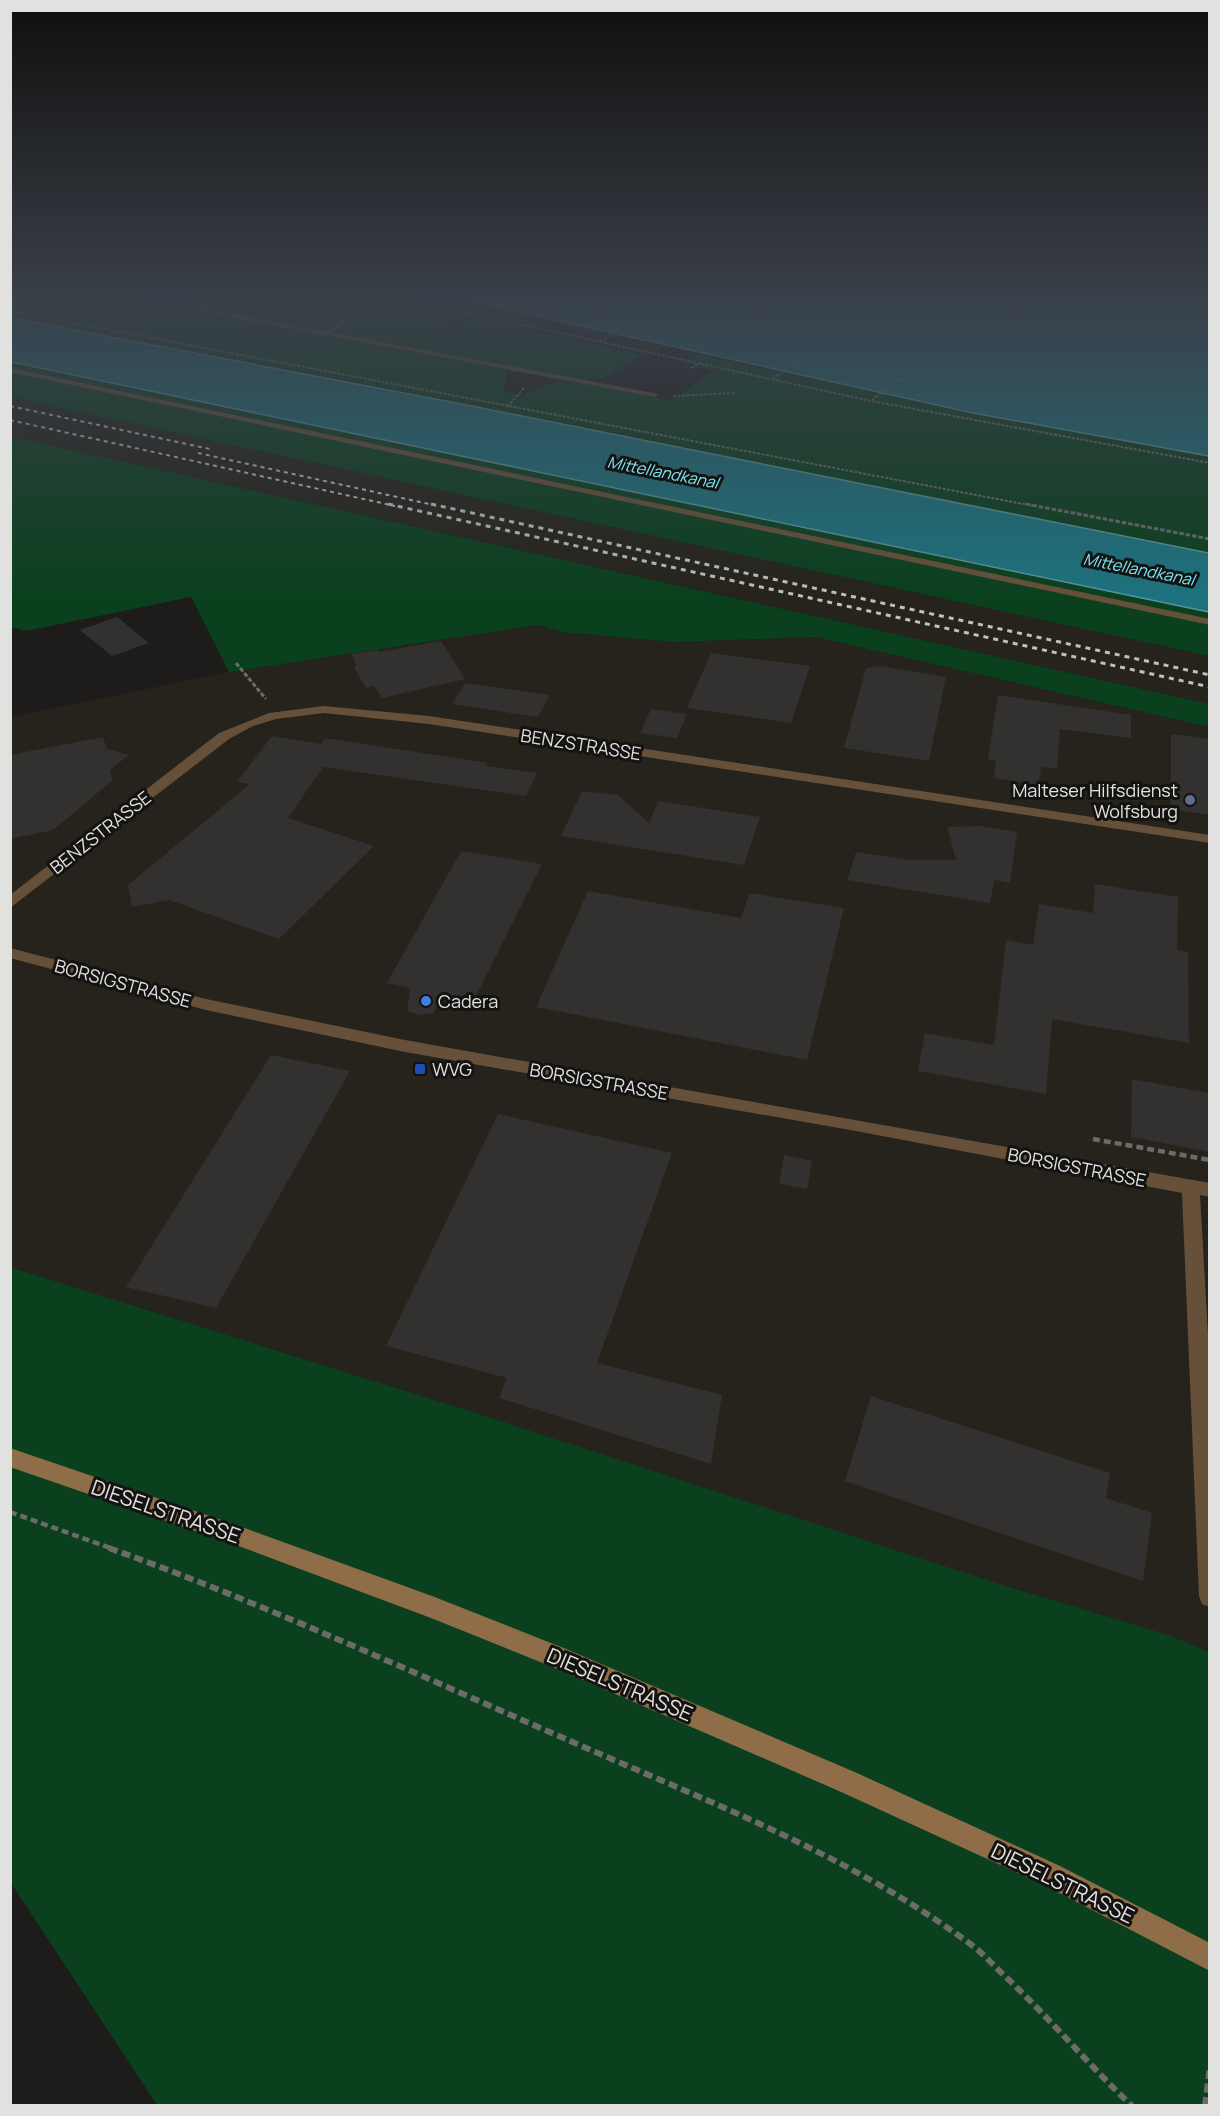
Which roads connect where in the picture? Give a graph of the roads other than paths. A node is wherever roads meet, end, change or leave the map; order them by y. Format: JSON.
{"nodes":[{"id":1,"x":147,"y":399,"type":"edge"},
{"id":2,"x":1209,"y":621,"type":"edge"},
{"id":3,"x":1209,"y":839,"type":"edge"},
{"id":4,"x":10,"y":903,"type":"edge"},
{"id":5,"x":10,"y":953,"type":"edge"},
{"id":6,"x":1200,"y":1189,"type":"edge"},
{"id":7,"x":10,"y":1457,"type":"edge"},
{"id":8,"x":1209,"y":1596,"type":"edge"},
{"id":9,"x":1209,"y":1958,"type":"edge"}],
"edges":[{"from":1,"to":2,"type":"lane"},
{"from":3,"to":4,"type":"street","name":"BENZSTRASSE"},
{"from":5,"to":6,"type":"street","name":"BORSIGSTRASSE"},
{"from":6,"to":8,"type":"street"},
{"from":7,"to":9,"type":"main road","name":"DIESELSTRASSE"}]}
